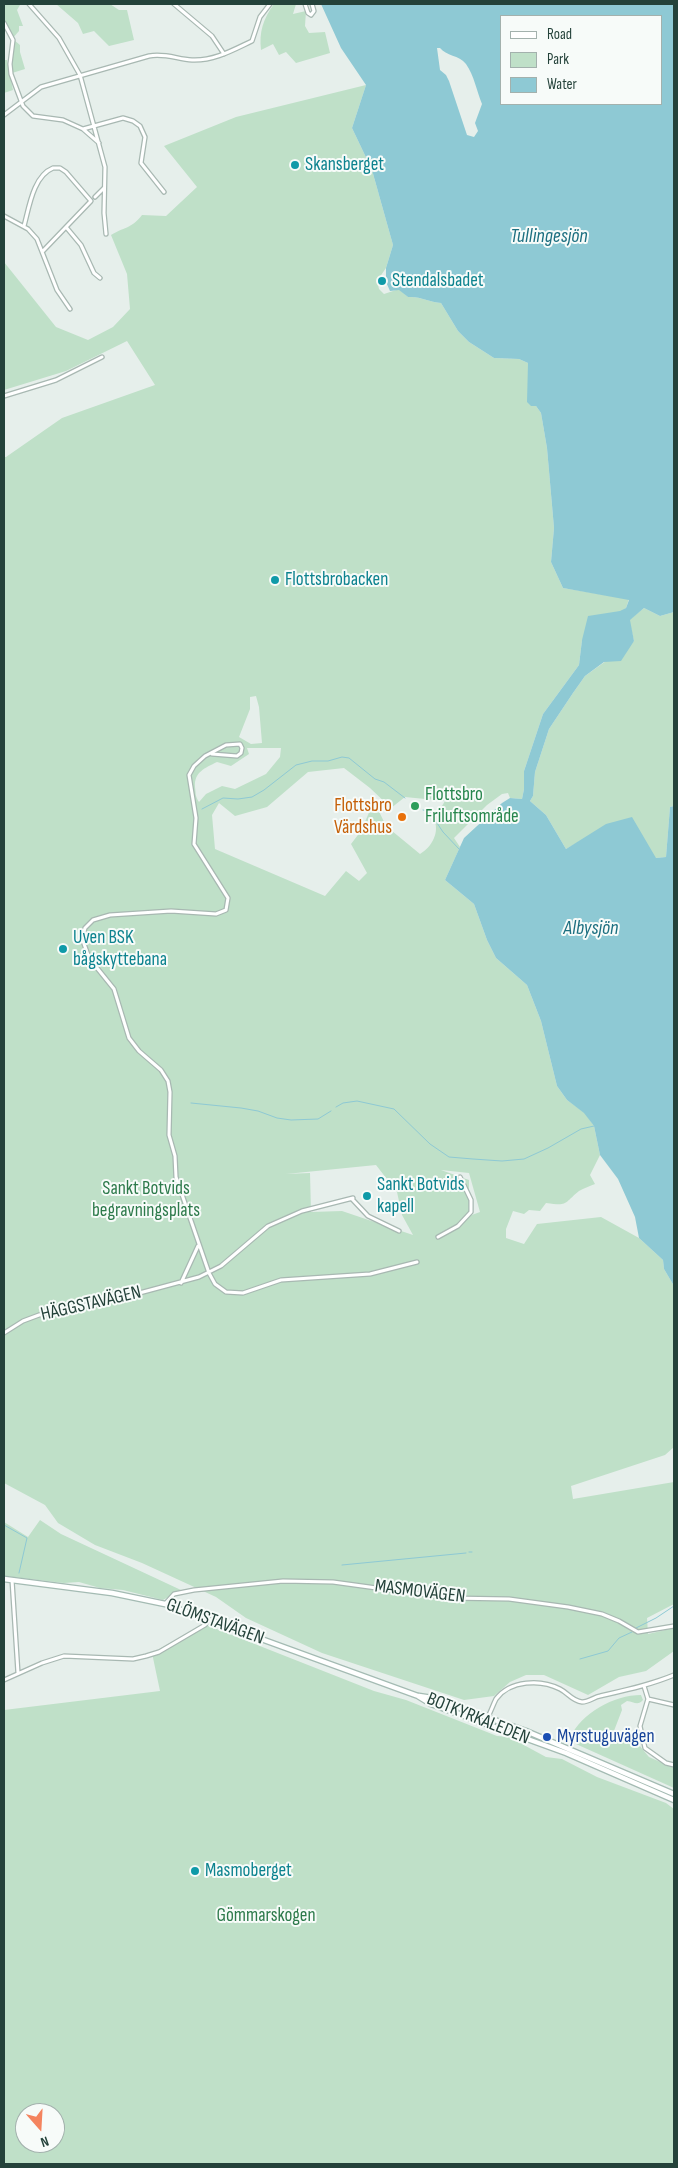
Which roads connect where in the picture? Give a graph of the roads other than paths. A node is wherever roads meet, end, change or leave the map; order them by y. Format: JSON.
{"nodes":[{"id":1,"x":29,"y":4,"type":"edge"},
{"id":2,"x":174,"y":4,"type":"edge"},
{"id":3,"x":270,"y":4,"type":"edge"},
{"id":4,"x":305,"y":4,"type":"edge"},
{"id":5,"x":312,"y":4,"type":"edge"},
{"id":6,"x":180,"y":6,"type":"edge"},
{"id":7,"x":4,"y":22,"type":"edge"},
{"id":8,"x":224,"y":54,"type":"junction"},
{"id":9,"x":80,"y":75,"type":"junction"},
{"id":10,"x":22,"y":101,"type":"junction"},
{"id":11,"x":4,"y":115,"type":"edge"},
{"id":12,"x":94,"y":126,"type":"junction"},
{"id":13,"x":83,"y":129,"type":"junction"},
{"id":14,"x":100,"y":143,"type":"junction"},
{"id":15,"x":104,"y":188,"type":"junction"},
{"id":16,"x":164,"y":192,"type":"dead end"},
{"id":17,"x":95,"y":197,"type":"dead end"},
{"id":18,"x":4,"y":216,"type":"edge"},
{"id":19,"x":24,"y":226,"type":"junction"},
{"id":20,"x":66,"y":227,"type":"junction"},
{"id":21,"x":106,"y":234,"type":"dead end"},
{"id":22,"x":43,"y":251,"type":"junction"},
{"id":23,"x":100,"y":278,"type":"dead end"},
{"id":24,"x":70,"y":309,"type":"dead end"},
{"id":25,"x":102,"y":357,"type":"dead end"},
{"id":26,"x":4,"y":396,"type":"edge"},
{"id":27,"x":212,"y":754,"type":"junction"},
{"id":28,"x":460,"y":1177,"type":"dead end"},
{"id":29,"x":399,"y":1231,"type":"dead end"},
{"id":30,"x":438,"y":1237,"type":"dead end"},
{"id":31,"x":198,"y":1245,"type":"junction"},
{"id":32,"x":417,"y":1262,"type":"dead end"},
{"id":33,"x":208,"y":1273,"type":"junction"},
{"id":34,"x":181,"y":1283,"type":"junction"},
{"id":35,"x":4,"y":1333,"type":"edge"},
{"id":36,"x":4,"y":1579,"type":"edge"},
{"id":37,"x":12,"y":1580,"type":"junction"},
{"id":38,"x":165,"y":1604,"type":"junction"},
{"id":39,"x":208,"y":1620,"type":"junction"},
{"id":40,"x":674,"y":1626,"type":"edge"},
{"id":41,"x":18,"y":1673,"type":"junction"},
{"id":42,"x":674,"y":1675,"type":"edge"},
{"id":43,"x":4,"y":1680,"type":"edge"},
{"id":44,"x":644,"y":1686,"type":"junction"},
{"id":45,"x":418,"y":1696,"type":"junction"},
{"id":46,"x":648,"y":1699,"type":"junction"},
{"id":47,"x":674,"y":1706,"type":"edge"},
{"id":48,"x":452,"y":1712,"type":"junction"},
{"id":49,"x":488,"y":1717,"type":"junction"},
{"id":50,"x":495,"y":1728,"type":"junction"},
{"id":51,"x":626,"y":1739,"type":"dead end"},
{"id":52,"x":643,"y":1741,"type":"junction"},
{"id":53,"x":674,"y":1765,"type":"edge"},
{"id":54,"x":674,"y":1794,"type":"edge"},
{"id":55,"x":674,"y":1800,"type":"edge"}],
"edges":[{"from":1,"to":9,"type":"street"},
{"from":2,"to":6,"type":"street"},
{"from":3,"to":8,"type":"street"},
{"from":4,"to":5,"type":"street"},
{"from":6,"to":8,"type":"street"},
{"from":7,"to":10,"type":"street"},
{"from":8,"to":9,"type":"street"},
{"from":9,"to":10,"type":"street"},
{"from":9,"to":12,"type":"street"},
{"from":10,"to":11,"type":"street"},
{"from":10,"to":13,"type":"street"},
{"from":12,"to":13,"type":"street"},
{"from":12,"to":14,"type":"street"},
{"from":12,"to":16,"type":"street"},
{"from":13,"to":14,"type":"street"},
{"from":14,"to":15,"type":"street"},
{"from":15,"to":17,"type":"street"},
{"from":15,"to":21,"type":"street"},
{"from":18,"to":19,"type":"street"},
{"from":19,"to":20,"type":"street"},
{"from":19,"to":22,"type":"street"},
{"from":20,"to":22,"type":"street"},
{"from":20,"to":23,"type":"street"},
{"from":22,"to":24,"type":"street"},
{"from":25,"to":26,"type":"street"},
{"from":27,"to":27,"type":"street"},
{"from":27,"to":31,"type":"street"},
{"from":28,"to":30,"type":"street"},
{"from":29,"to":33,"type":"street","name":"HÄGGSTAVÄGEN"},
{"from":31,"to":33,"type":"street"},
{"from":31,"to":34,"type":"street"},
{"from":32,"to":33,"type":"street"},
{"from":33,"to":34,"type":"street","name":"HÄGGSTAVÄGEN"},
{"from":34,"to":35,"type":"street","name":"HÄGGSTAVÄGEN"},
{"from":36,"to":37,"type":"main road","name":"GLÖMSTAVÄGEN"},
{"from":37,"to":38,"type":"main road","name":"GLÖMSTAVÄGEN"},
{"from":37,"to":41,"type":"street"},
{"from":38,"to":39,"type":"main road","name":"GLÖMSTAVÄGEN"},
{"from":38,"to":40,"type":"street","name":"MASMOVÄGEN"},
{"from":39,"to":41,"type":"street"},
{"from":39,"to":45,"type":"main road","name":"GLÖMSTAVÄGEN"},
{"from":41,"to":43,"type":"street"},
{"from":42,"to":44,"type":"street"},
{"from":44,"to":46,"type":"street"},
{"from":44,"to":49,"type":"street"},
{"from":45,"to":48,"type":"main road","name":"BOTKYRKALEDEN"},
{"from":45,"to":49,"type":"main road","name":"BOTKYRKALEDEN"},
{"from":46,"to":47,"type":"street"},
{"from":46,"to":52,"type":"street"},
{"from":48,"to":49,"type":"main road"},
{"from":48,"to":50,"type":"main road","name":"BOTKYRKALEDEN"},
{"from":49,"to":50,"type":"main road"},
{"from":49,"to":54,"type":"main road","name":"BOTKYRKALEDEN"},
{"from":50,"to":55,"type":"main road","name":"BOTKYRKALEDEN"},
{"from":51,"to":52,"type":"street"},
{"from":52,"to":53,"type":"street"}]}
